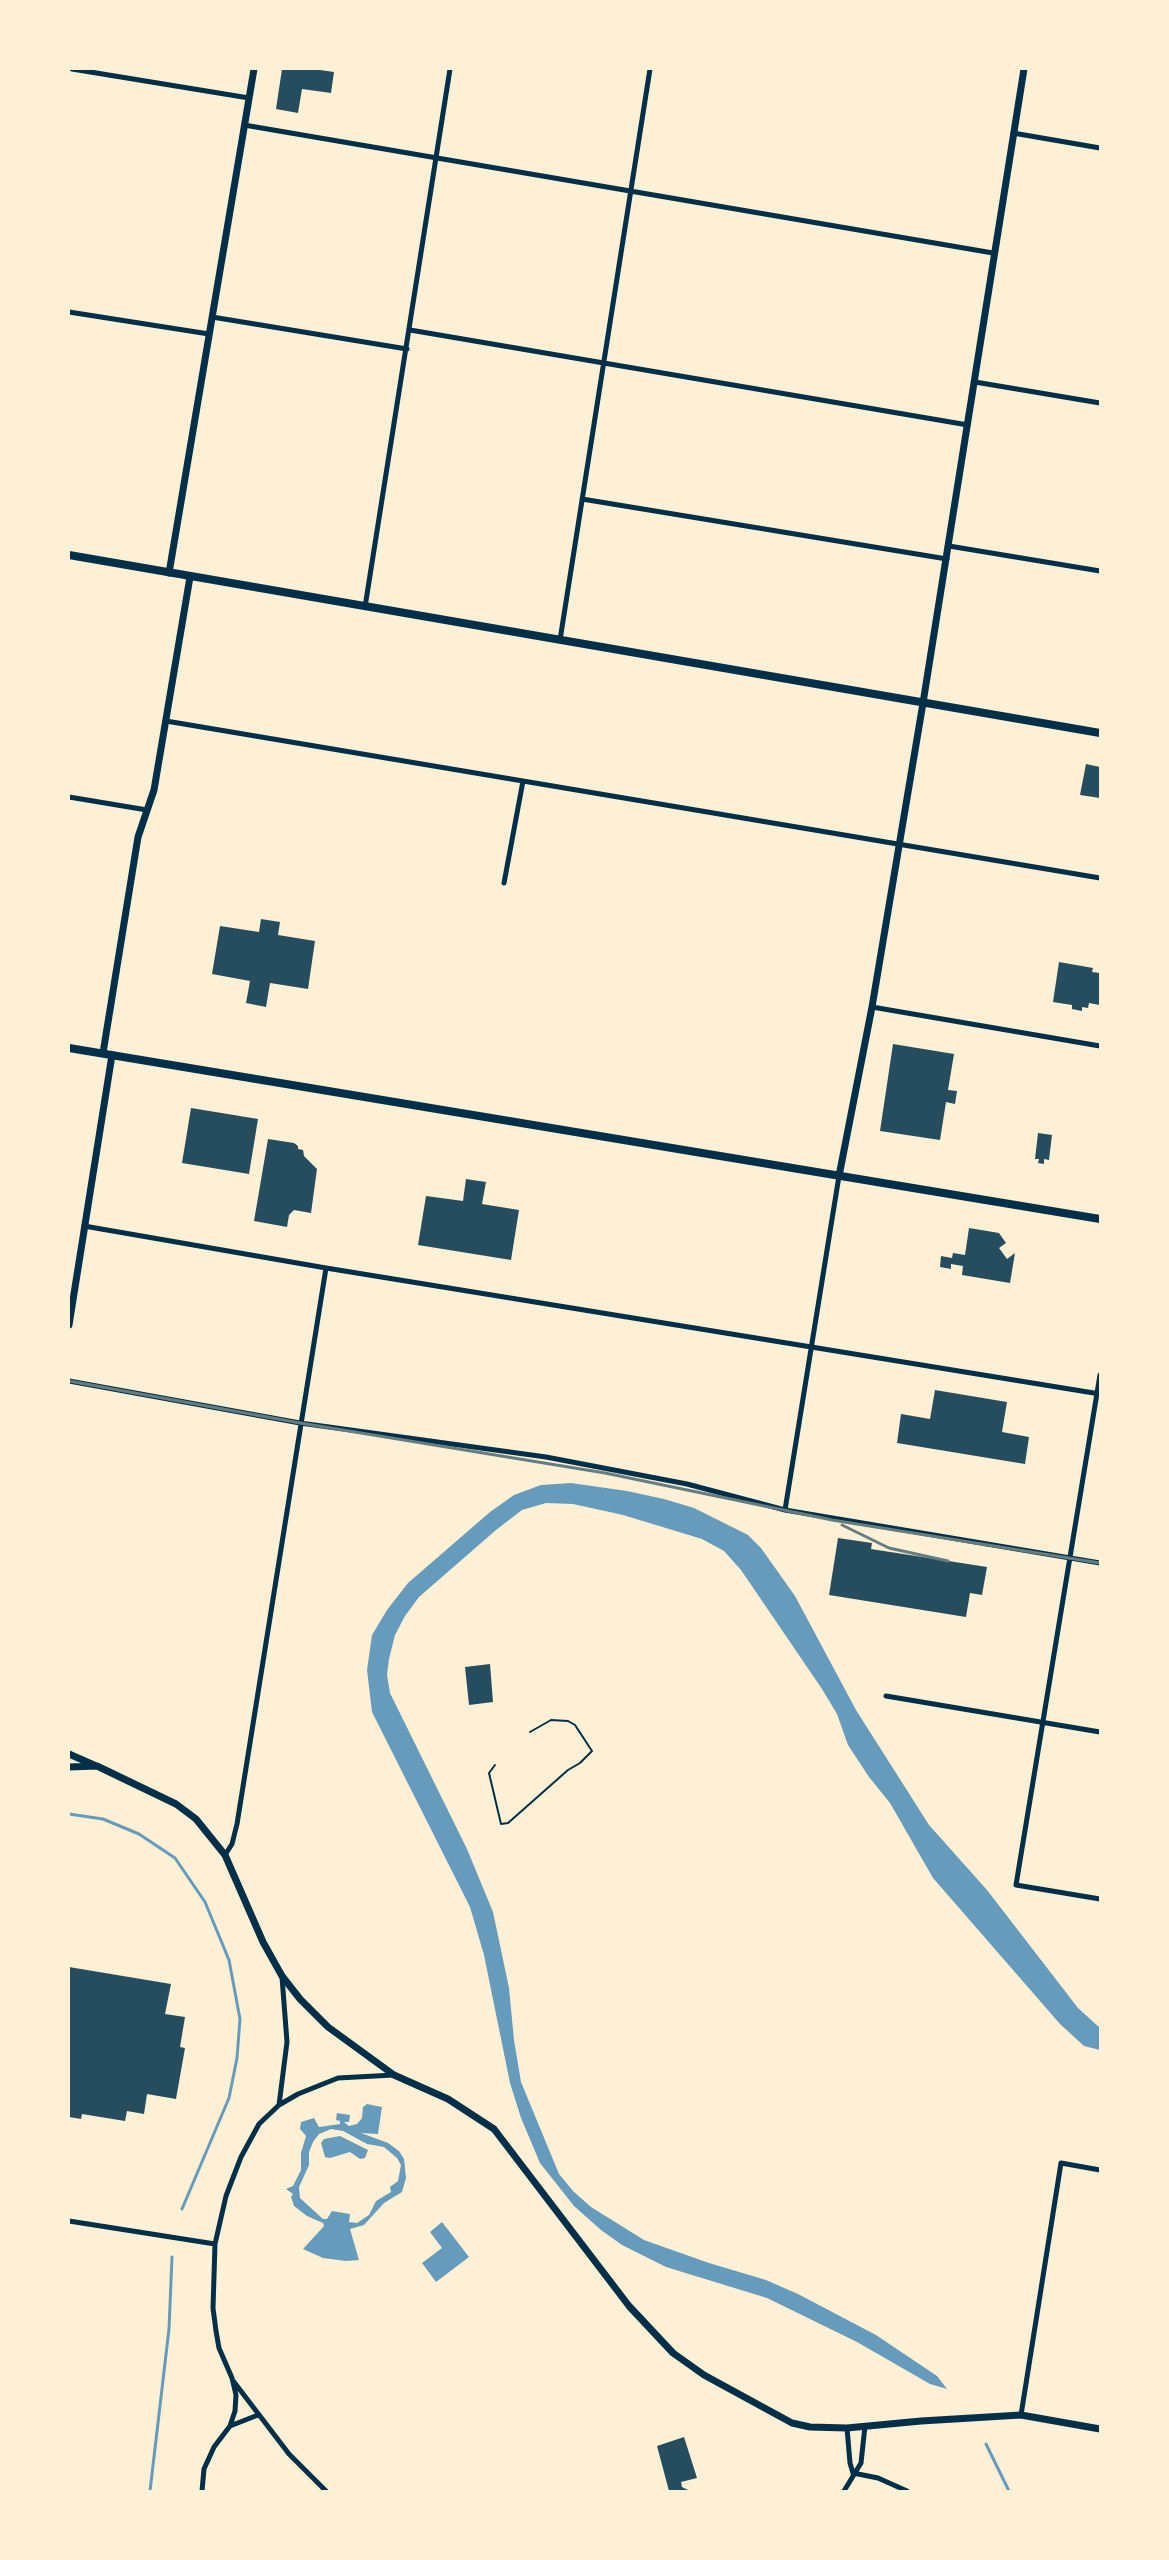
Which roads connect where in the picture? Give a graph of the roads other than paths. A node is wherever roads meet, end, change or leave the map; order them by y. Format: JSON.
{"nodes":[{"id":1,"x":72,"y":69,"type":"edge"},
{"id":2,"x":254,"y":69,"type":"edge"},
{"id":3,"x":450,"y":69,"type":"edge"},
{"id":4,"x":650,"y":69,"type":"edge"},
{"id":5,"x":1024,"y":69,"type":"edge"},
{"id":6,"x":249,"y":98,"type":"junction"},
{"id":7,"x":244,"y":125,"type":"junction"},
{"id":8,"x":1013,"y":134,"type":"junction"},
{"id":9,"x":1100,"y":148,"type":"edge"},
{"id":10,"x":437,"y":159,"type":"junction"},
{"id":11,"x":631,"y":191,"type":"junction"},
{"id":12,"x":993,"y":253,"type":"junction"},
{"id":13,"x":69,"y":312,"type":"edge"},
{"id":14,"x":212,"y":317,"type":"junction"},
{"id":15,"x":410,"y":330,"type":"junction"},
{"id":16,"x":209,"y":334,"type":"junction"},
{"id":17,"x":407,"y":349,"type":"junction"},
{"id":18,"x":604,"y":364,"type":"junction"},
{"id":19,"x":975,"y":382,"type":"junction"},
{"id":20,"x":1100,"y":403,"type":"edge"},
{"id":21,"x":968,"y":424,"type":"junction"},
{"id":22,"x":582,"y":499,"type":"junction"},
{"id":23,"x":949,"y":546,"type":"junction"},
{"id":24,"x":69,"y":555,"type":"edge"},
{"id":25,"x":947,"y":559,"type":"junction"},
{"id":26,"x":1100,"y":571,"type":"edge"},
{"id":27,"x":169,"y":573,"type":"junction"},
{"id":28,"x":190,"y":577,"type":"junction"},
{"id":29,"x":365,"y":607,"type":"junction"},
{"id":30,"x":560,"y":640,"type":"junction"},
{"id":31,"x":923,"y":703,"type":"junction"},
{"id":32,"x":166,"y":721,"type":"junction"},
{"id":33,"x":1100,"y":733,"type":"edge"},
{"id":34,"x":523,"y":781,"type":"junction"},
{"id":35,"x":69,"y":797,"type":"edge"},
{"id":36,"x":147,"y":810,"type":"junction"},
{"id":37,"x":899,"y":843,"type":"junction"},
{"id":38,"x":1100,"y":878,"type":"edge"},
{"id":39,"x":504,"y":883,"type":"dead end"},
{"id":40,"x":872,"y":1007,"type":"junction"},
{"id":41,"x":1100,"y":1046,"type":"edge"},
{"id":42,"x":69,"y":1048,"type":"edge"},
{"id":43,"x":103,"y":1053,"type":"junction"},
{"id":44,"x":112,"y":1055,"type":"junction"},
{"id":45,"x":839,"y":1176,"type":"junction"},
{"id":46,"x":1100,"y":1220,"type":"edge"},
{"id":47,"x":84,"y":1226,"type":"junction"},
{"id":48,"x":326,"y":1268,"type":"junction"},
{"id":49,"x":73,"y":1274,"type":"edge"},
{"id":50,"x":69,"y":1325,"type":"edge"},
{"id":51,"x":811,"y":1347,"type":"junction"},
{"id":52,"x":1100,"y":1375,"type":"edge"},
{"id":53,"x":69,"y":1381,"type":"edge"},
{"id":54,"x":1098,"y":1394,"type":"edge"},
{"id":55,"x":300,"y":1423,"type":"junction"},
{"id":56,"x":785,"y":1510,"type":"junction"},
{"id":57,"x":1070,"y":1558,"type":"junction"},
{"id":58,"x":1100,"y":1563,"type":"edge"},
{"id":59,"x":886,"y":1696,"type":"dead end"},
{"id":60,"x":1043,"y":1723,"type":"junction"},
{"id":61,"x":1100,"y":1732,"type":"edge"},
{"id":62,"x":69,"y":1754,"type":"edge"},
{"id":63,"x":97,"y":1766,"type":"junction"},
{"id":64,"x":69,"y":1767,"type":"edge"},
{"id":65,"x":225,"y":1855,"type":"junction"},
{"id":66,"x":1100,"y":1899,"type":"edge"},
{"id":67,"x":282,"y":1976,"type":"junction"},
{"id":68,"x":394,"y":2075,"type":"junction"},
{"id":69,"x":279,"y":2105,"type":"junction"},
{"id":70,"x":1100,"y":2170,"type":"edge"},
{"id":71,"x":69,"y":2221,"type":"edge"},
{"id":72,"x":215,"y":2244,"type":"junction"},
{"id":73,"x":231,"y":2378,"type":"junction"},
{"id":74,"x":258,"y":2415,"type":"junction"},
{"id":75,"x":1022,"y":2415,"type":"junction"},
{"id":76,"x":230,"y":2426,"type":"junction"},
{"id":77,"x":865,"y":2426,"type":"junction"},
{"id":78,"x":846,"y":2428,"type":"junction"},
{"id":79,"x":1100,"y":2429,"type":"edge"},
{"id":80,"x":854,"y":2473,"type":"junction"},
{"id":81,"x":202,"y":2491,"type":"edge"},
{"id":82,"x":326,"y":2491,"type":"edge"},
{"id":83,"x":844,"y":2491,"type":"edge"},
{"id":84,"x":907,"y":2491,"type":"edge"}],
"edges":[{"from":1,"to":6,"type":"street"},
{"from":2,"to":6,"type":"street"},
{"from":3,"to":10,"type":"street"},
{"from":4,"to":11,"type":"street"},
{"from":5,"to":8,"type":"street"},
{"from":6,"to":7,"type":"street"},
{"from":7,"to":10,"type":"street"},
{"from":7,"to":14,"type":"street"},
{"from":8,"to":9,"type":"street"},
{"from":8,"to":12,"type":"street"},
{"from":10,"to":11,"type":"street"},
{"from":10,"to":15,"type":"street"},
{"from":11,"to":12,"type":"street"},
{"from":11,"to":18,"type":"street"},
{"from":12,"to":19,"type":"street"},
{"from":13,"to":16,"type":"street"},
{"from":14,"to":16,"type":"street"},
{"from":14,"to":17,"type":"street"},
{"from":15,"to":17,"type":"street"},
{"from":15,"to":18,"type":"street"},
{"from":16,"to":27,"type":"street"},
{"from":17,"to":29,"type":"street"},
{"from":18,"to":21,"type":"street"},
{"from":18,"to":22,"type":"street"},
{"from":19,"to":20,"type":"street"},
{"from":19,"to":21,"type":"street"},
{"from":21,"to":23,"type":"street"},
{"from":22,"to":25,"type":"street"},
{"from":22,"to":30,"type":"street"},
{"from":23,"to":25,"type":"street"},
{"from":23,"to":26,"type":"street"},
{"from":24,"to":27,"type":"main road"},
{"from":25,"to":31,"type":"street"},
{"from":27,"to":28,"type":"main road"},
{"from":28,"to":29,"type":"main road"},
{"from":28,"to":32,"type":"street"},
{"from":29,"to":30,"type":"main road"},
{"from":30,"to":31,"type":"main road"},
{"from":31,"to":33,"type":"main road"},
{"from":31,"to":37,"type":"street"},
{"from":32,"to":34,"type":"street"},
{"from":32,"to":36,"type":"street"},
{"from":34,"to":37,"type":"street"},
{"from":34,"to":39,"type":"street"},
{"from":35,"to":36,"type":"street"},
{"from":36,"to":43,"type":"street"},
{"from":37,"to":38,"type":"street"},
{"from":37,"to":40,"type":"street"},
{"from":40,"to":41,"type":"street"},
{"from":40,"to":45,"type":"street"},
{"from":42,"to":43,"type":"main road"},
{"from":43,"to":44,"type":"main road"},
{"from":44,"to":45,"type":"main road"},
{"from":44,"to":47,"type":"street"},
{"from":45,"to":46,"type":"main road"},
{"from":45,"to":51,"type":"street"},
{"from":47,"to":48,"type":"street"},
{"from":47,"to":49,"type":"street"},
{"from":48,"to":51,"type":"street"},
{"from":48,"to":55,"type":"street"},
{"from":49,"to":50,"type":"street"},
{"from":51,"to":54,"type":"street"},
{"from":51,"to":56,"type":"street"},
{"from":52,"to":54,"type":"street"},
{"from":53,"to":55,"type":"street"},
{"from":54,"to":57,"type":"street"},
{"from":55,"to":56,"type":"street"},
{"from":55,"to":65,"type":"street"},
{"from":56,"to":57,"type":"street"},
{"from":57,"to":58,"type":"street"},
{"from":57,"to":60,"type":"street"},
{"from":59,"to":60,"type":"street"},
{"from":60,"to":61,"type":"street"},
{"from":60,"to":66,"type":"street"},
{"from":62,"to":63,"type":"street"},
{"from":63,"to":64,"type":"street"},
{"from":63,"to":65,"type":"street"},
{"from":65,"to":67,"type":"street"},
{"from":67,"to":68,"type":"street"},
{"from":67,"to":69,"type":"street"},
{"from":68,"to":69,"type":"street"},
{"from":68,"to":78,"type":"street"},
{"from":69,"to":72,"type":"street"},
{"from":70,"to":75,"type":"street"},
{"from":71,"to":72,"type":"street"},
{"from":72,"to":73,"type":"street"},
{"from":73,"to":74,"type":"street"},
{"from":73,"to":76,"type":"street"},
{"from":74,"to":76,"type":"street"},
{"from":74,"to":82,"type":"street"},
{"from":75,"to":77,"type":"street"},
{"from":75,"to":79,"type":"street"},
{"from":76,"to":81,"type":"street"},
{"from":77,"to":78,"type":"street"},
{"from":77,"to":80,"type":"street"},
{"from":78,"to":80,"type":"street"},
{"from":80,"to":83,"type":"street"},
{"from":80,"to":84,"type":"street"}]}
